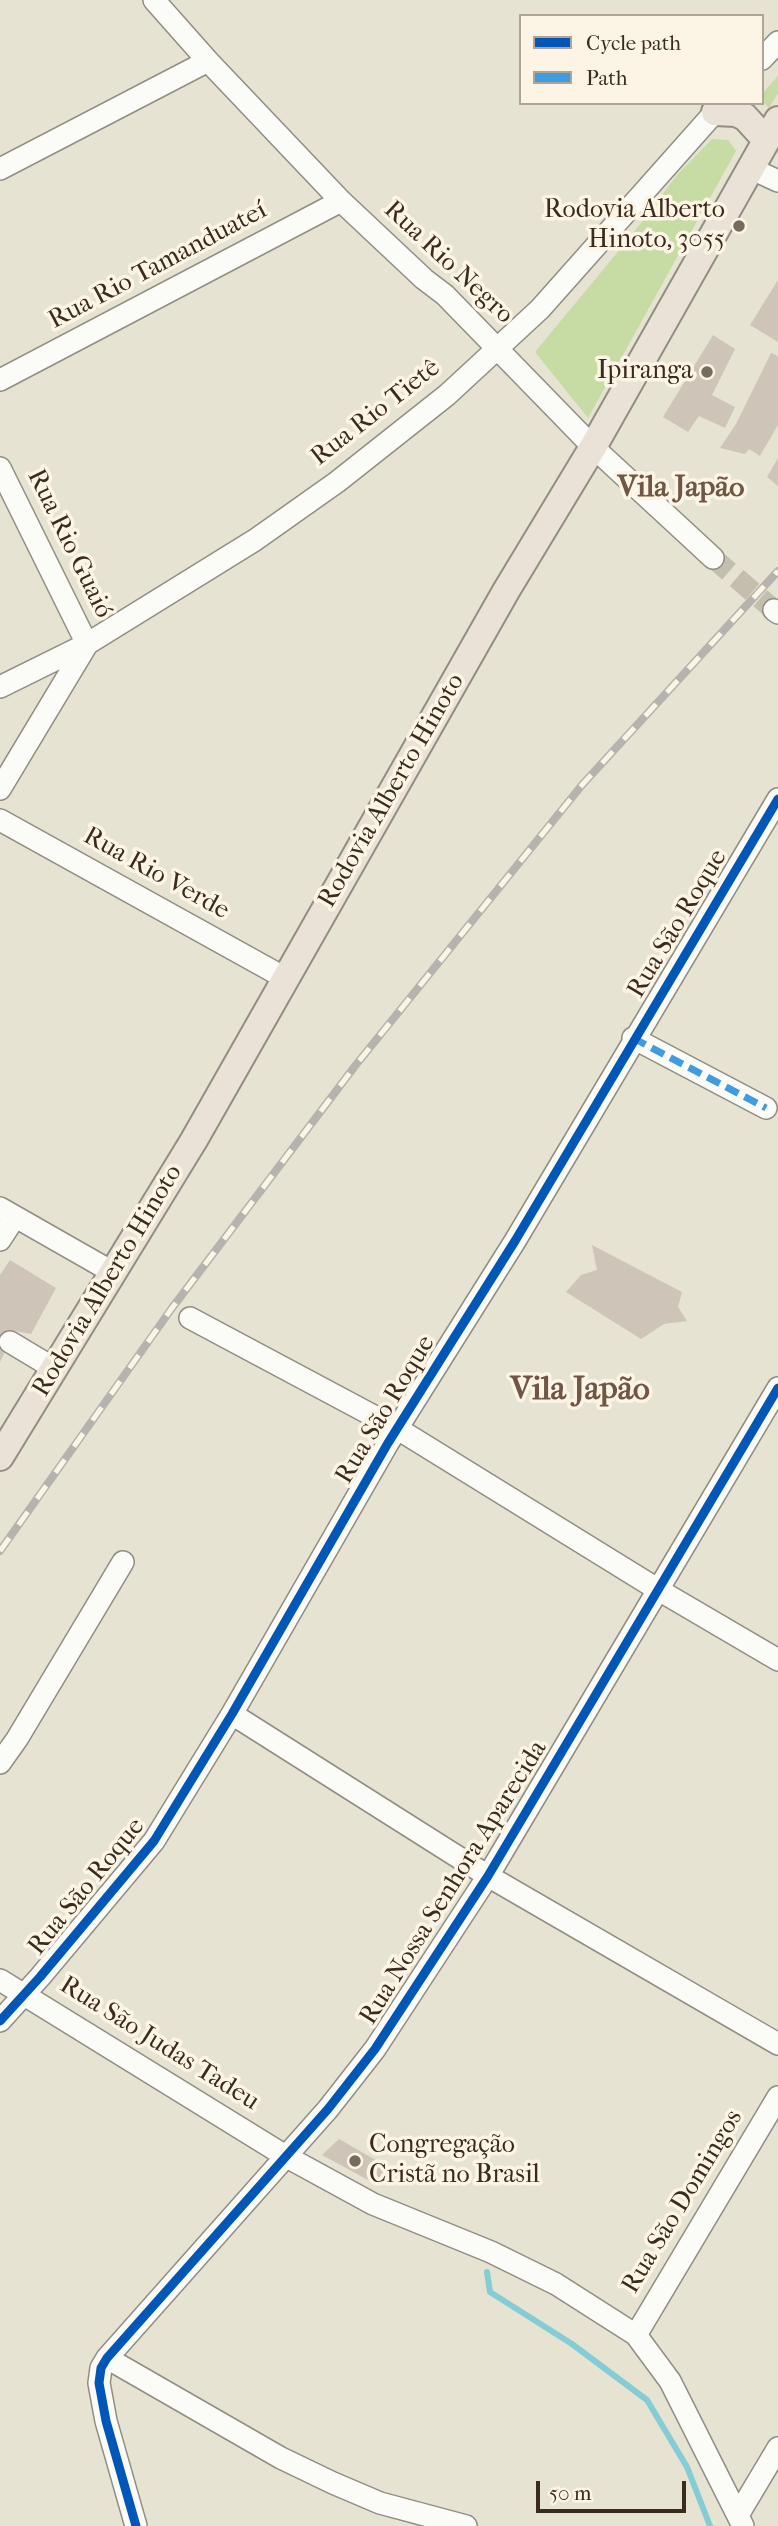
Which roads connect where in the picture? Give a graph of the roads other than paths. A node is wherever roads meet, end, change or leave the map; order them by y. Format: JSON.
{"nodes":[{"id":1,"x":154,"y":0,"type":"edge"},
{"id":2,"x":778,"y":42,"type":"edge"},
{"id":3,"x":764,"y":57,"type":"edge"},
{"id":4,"x":208,"y":61,"type":"junction"},
{"id":5,"x":719,"y":107,"type":"edge"},
{"id":6,"x":772,"y":130,"type":"edge"},
{"id":7,"x":750,"y":168,"type":"junction"},
{"id":8,"x":0,"y":169,"type":"edge"},
{"id":9,"x":778,"y":181,"type":"edge"},
{"id":10,"x":341,"y":201,"type":"junction"},
{"id":11,"x":499,"y":348,"type":"junction"},
{"id":12,"x":0,"y":380,"type":"edge"},
{"id":13,"x":593,"y":447,"type":"junction"},
{"id":14,"x":0,"y":468,"type":"edge"},
{"id":15,"x":713,"y":558,"type":"tunnel mouth"},
{"id":16,"x":87,"y":644,"type":"junction"},
{"id":17,"x":0,"y":687,"type":"edge"},
{"id":18,"x":0,"y":789,"type":"edge"},
{"id":19,"x":778,"y":799,"type":"edge"},
{"id":20,"x":0,"y":820,"type":"edge"},
{"id":21,"x":285,"y":978,"type":"junction"},
{"id":22,"x":634,"y":1038,"type":"junction"},
{"id":23,"x":766,"y":1108,"type":"dead end"},
{"id":24,"x":7,"y":1213,"type":"edge"},
{"id":25,"x":0,"y":1240,"type":"edge"},
{"id":26,"x":114,"y":1273,"type":"junction"},
{"id":27,"x":190,"y":1318,"type":"dead end"},
{"id":28,"x":10,"y":1342,"type":"dead end"},
{"id":29,"x":55,"y":1369,"type":"junction"},
{"id":30,"x":778,"y":1388,"type":"edge"},
{"id":31,"x":398,"y":1429,"type":"junction"},
{"id":32,"x":0,"y":1457,"type":"edge"},
{"id":33,"x":123,"y":1562,"type":"dead end"},
{"id":34,"x":657,"y":1589,"type":"junction"},
{"id":35,"x":778,"y":1660,"type":"edge"},
{"id":36,"x":232,"y":1714,"type":"junction"},
{"id":37,"x":0,"y":1763,"type":"edge"},
{"id":38,"x":488,"y":1876,"type":"junction"},
{"id":39,"x":0,"y":1980,"type":"edge"},
{"id":40,"x":25,"y":1993,"type":"junction"},
{"id":41,"x":0,"y":2021,"type":"edge"},
{"id":42,"x":778,"y":2044,"type":"edge"},
{"id":43,"x":778,"y":2097,"type":"edge"},
{"id":44,"x":287,"y":2157,"type":"junction"},
{"id":45,"x":636,"y":2335,"type":"junction"},
{"id":46,"x":107,"y":2358,"type":"junction"},
{"id":47,"x":778,"y":2448,"type":"edge"},
{"id":48,"x":741,"y":2520,"type":"edge"},
{"id":49,"x":136,"y":2526,"type":"edge"},
{"id":50,"x":466,"y":2526,"type":"edge"}],
"edges":[{"from":1,"to":4,"type":"street","name":"Rua Rio Negro"},
{"from":2,"to":3,"type":"street"},
{"from":4,"to":8,"type":"street"},
{"from":4,"to":10,"type":"street","name":"Rua Rio Negro"},
{"from":5,"to":6,"type":"main road"},
{"from":5,"to":11,"type":"street","name":"Rua Rio Tietê"},
{"from":6,"to":7,"type":"main road","name":"Rodovia Alberto Hinoto"},
{"from":7,"to":9,"type":"street"},
{"from":7,"to":13,"type":"main road","name":"Rodovia Alberto Hinoto"},
{"from":10,"to":11,"type":"street","name":"Rua Rio Negro"},
{"from":10,"to":12,"type":"street","name":"Rua Rio Tamanduateí"},
{"from":11,"to":13,"type":"street","name":"Rua Rio Negro"},
{"from":11,"to":16,"type":"street","name":"Rua Rio Tietê"},
{"from":13,"to":15,"type":"street","name":"Rua Rio Negro"},
{"from":13,"to":21,"type":"main road","name":"Rodovia Alberto Hinoto"},
{"from":14,"to":16,"type":"street","name":"Rua Rio Guaió"},
{"from":16,"to":17,"type":"street","name":"Rua Rio Tietê"},
{"from":16,"to":18,"type":"street"},
{"from":19,"to":22,"type":"street","name":"Rua São Roque"},
{"from":20,"to":21,"type":"street","name":"Rua Rio Verde"},
{"from":21,"to":26,"type":"main road","name":"Rodovia Alberto Hinoto"},
{"from":22,"to":23,"type":"street"},
{"from":22,"to":31,"type":"street","name":"Rua São Roque"},
{"from":24,"to":25,"type":"street"},
{"from":24,"to":26,"type":"street"},
{"from":26,"to":29,"type":"main road","name":"Rodovia Alberto Hinoto"},
{"from":27,"to":31,"type":"street"},
{"from":28,"to":29,"type":"street"},
{"from":29,"to":32,"type":"main road","name":"Rodovia Alberto Hinoto"},
{"from":30,"to":34,"type":"street","name":"Rua Nossa Senhora Aparecida"},
{"from":31,"to":34,"type":"street"},
{"from":31,"to":36,"type":"street","name":"Rua São Roque"},
{"from":33,"to":37,"type":"street"},
{"from":34,"to":35,"type":"street"},
{"from":34,"to":38,"type":"street","name":"Rua Nossa Senhora Aparecida"},
{"from":36,"to":38,"type":"street"},
{"from":36,"to":40,"type":"street","name":"Rua São Roque"},
{"from":38,"to":42,"type":"street"},
{"from":38,"to":44,"type":"street","name":"Rua Nossa Senhora Aparecida"},
{"from":39,"to":40,"type":"street","name":"Rua São Judas Tadeu"},
{"from":40,"to":41,"type":"street","name":"Rua São Roque"},
{"from":40,"to":44,"type":"street","name":"Rua São Judas Tadeu"},
{"from":43,"to":45,"type":"street","name":"Rua São Domingos"},
{"from":44,"to":45,"type":"street","name":"Rua São Judas Tadeu"},
{"from":44,"to":46,"type":"street","name":"Rua Nossa Senhora Aparecida"},
{"from":45,"to":48,"type":"street"},
{"from":46,"to":49,"type":"street"},
{"from":46,"to":50,"type":"street"},
{"from":47,"to":48,"type":"street"}]}
